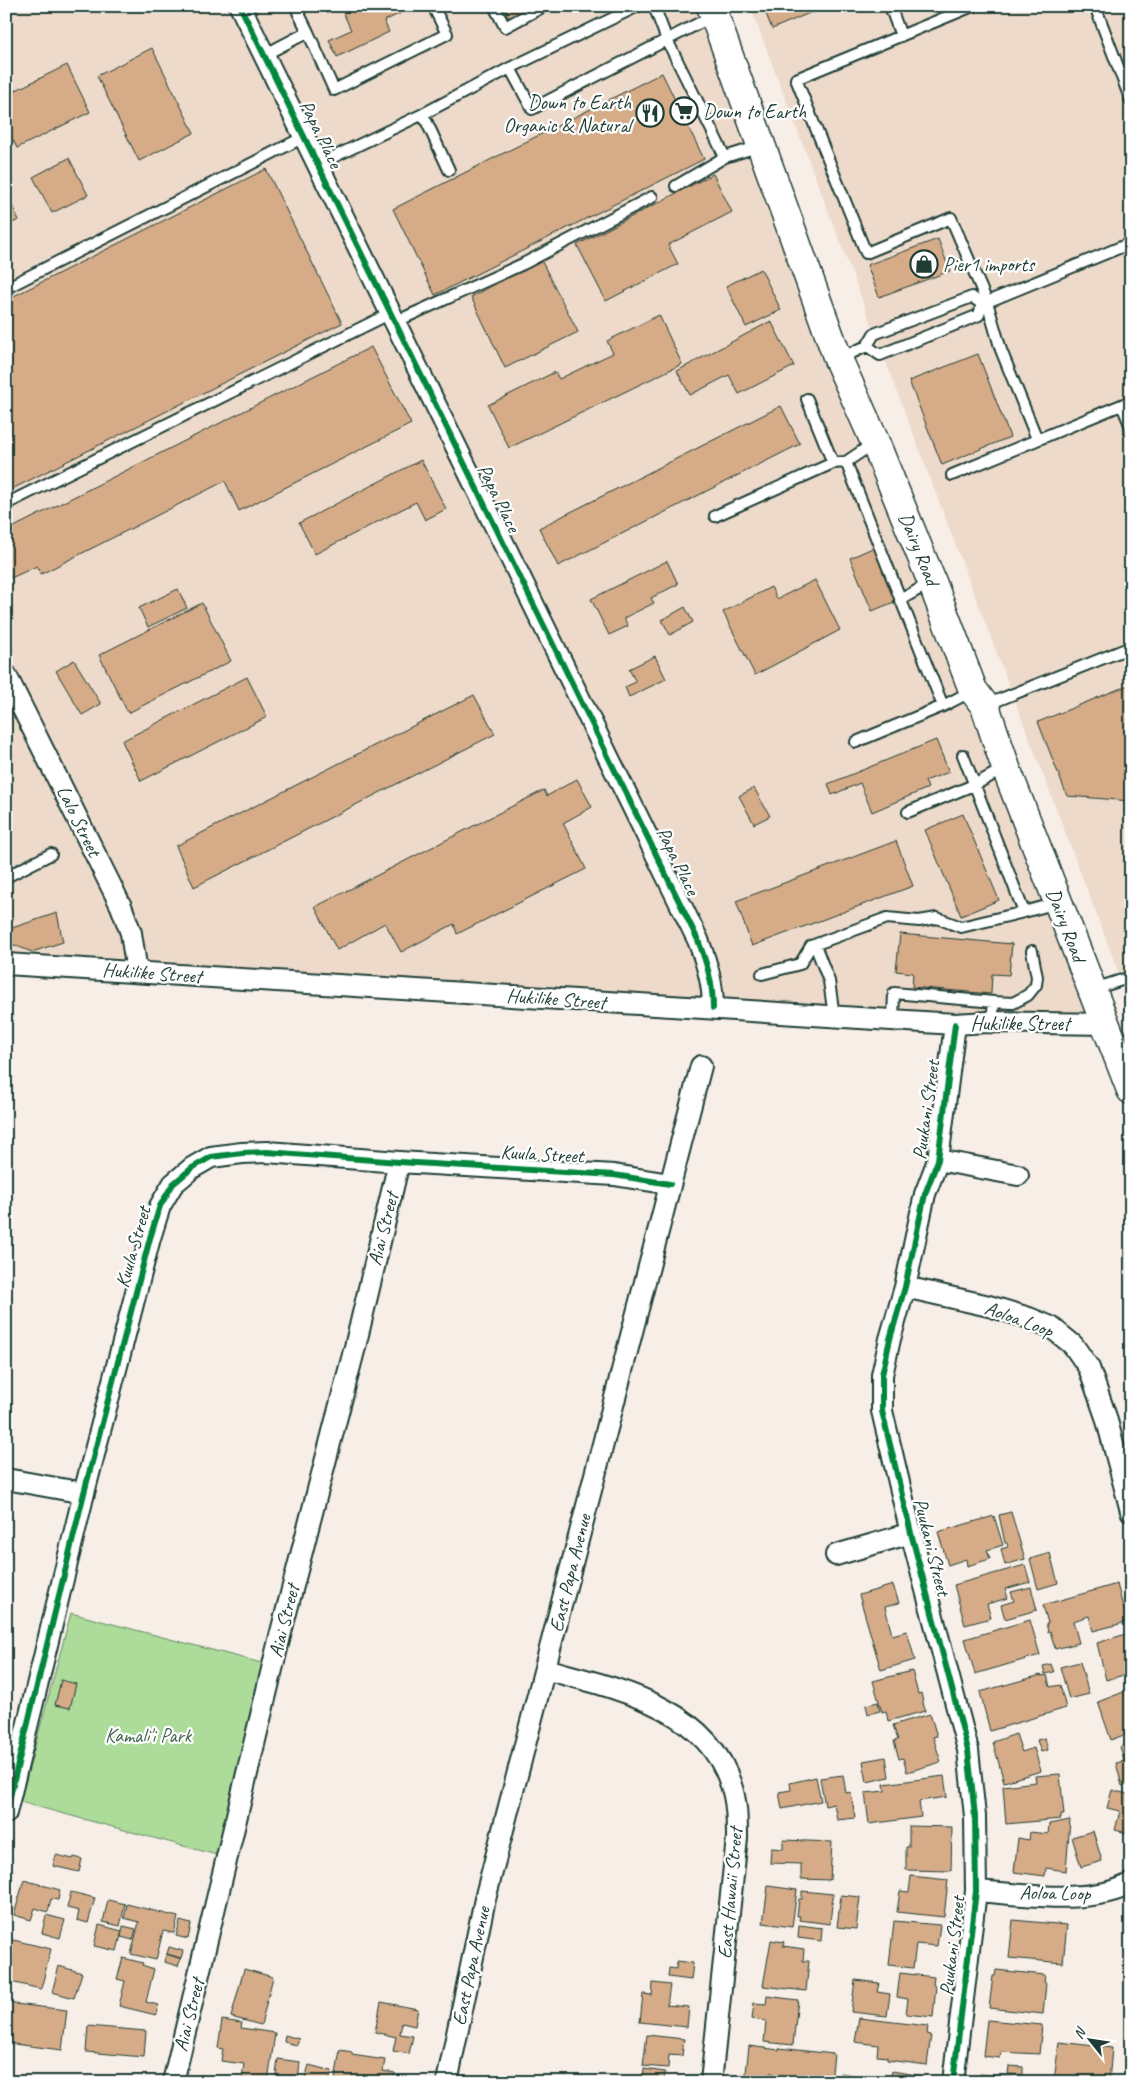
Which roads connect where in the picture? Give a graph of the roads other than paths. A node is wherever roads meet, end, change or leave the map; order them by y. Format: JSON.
{"nodes":[{"id":1,"x":240,"y":6,"type":"edge"},
{"id":2,"x":433,"y":6,"type":"edge"},
{"id":3,"x":494,"y":6,"type":"edge"},
{"id":4,"x":544,"y":6,"type":"edge"},
{"id":5,"x":638,"y":6,"type":"edge"},
{"id":6,"x":654,"y":6,"type":"edge"},
{"id":7,"x":890,"y":6,"type":"edge"},
{"id":8,"x":973,"y":6,"type":"edge"},
{"id":9,"x":1095,"y":6,"type":"edge"},
{"id":10,"x":712,"y":11,"type":"edge"},
{"id":11,"x":298,"y":12,"type":"dead end"},
{"id":12,"x":308,"y":32,"type":"junction"},
{"id":13,"x":901,"y":36,"type":"junction"},
{"id":14,"x":667,"y":40,"type":"junction"},
{"id":15,"x":264,"y":55,"type":"junction"},
{"id":16,"x":510,"y":68,"type":"junction"},
{"id":17,"x":1131,"y":101,"type":"edge"},
{"id":18,"x":423,"y":114,"type":"junction"},
{"id":19,"x":304,"y":137,"type":"junction"},
{"id":20,"x":761,"y":145,"type":"junction"},
{"id":21,"x":725,"y":157,"type":"junction"},
{"id":22,"x":317,"y":165,"type":"junction"},
{"id":23,"x":449,"y":170,"type":"dead end"},
{"id":24,"x":676,"y":186,"type":"dead end"},
{"id":25,"x":652,"y":197,"type":"dead end"},
{"id":26,"x":1131,"y":243,"type":"edge"},
{"id":27,"x":6,"y":288,"type":"edge"},
{"id":28,"x":984,"y":303,"type":"junction"},
{"id":29,"x":393,"y":318,"type":"junction"},
{"id":30,"x":866,"y":346,"type":"junction"},
{"id":31,"x":838,"y":359,"type":"junction"},
{"id":32,"x":807,"y":400,"type":"dead end"},
{"id":33,"x":1126,"y":403,"type":"edge"},
{"id":34,"x":1131,"y":427,"type":"edge"},
{"id":35,"x":1037,"y":440,"type":"junction"},
{"id":36,"x":875,"y":442,"type":"junction"},
{"id":37,"x":846,"y":462,"type":"junction"},
{"id":38,"x":833,"y":463,"type":"junction"},
{"id":39,"x":952,"y":475,"type":"dead end"},
{"id":40,"x":6,"y":504,"type":"edge"},
{"id":41,"x":715,"y":516,"type":"dead end"},
{"id":42,"x":932,"y":582,"type":"junction"},
{"id":43,"x":900,"y":600,"type":"junction"},
{"id":44,"x":1131,"y":647,"type":"edge"},
{"id":45,"x":6,"y":675,"type":"edge"},
{"id":46,"x":979,"y":698,"type":"junction"},
{"id":47,"x":943,"y":706,"type":"junction"},
{"id":48,"x":856,"y":742,"type":"dead end"},
{"id":49,"x":963,"y":755,"type":"dead end"},
{"id":50,"x":1006,"y":768,"type":"junction"},
{"id":51,"x":976,"y":784,"type":"junction"},
{"id":52,"x":908,"y":812,"type":"dead end"},
{"id":53,"x":51,"y":854,"type":"dead end"},
{"id":54,"x":6,"y":877,"type":"edge"},
{"id":55,"x":1057,"y":903,"type":"junction"},
{"id":56,"x":1024,"y":912,"type":"junction"},
{"id":57,"x":815,"y":945,"type":"junction"},
{"id":58,"x":1032,"y":951,"type":"dead end"},
{"id":59,"x":6,"y":964,"type":"edge"},
{"id":60,"x":137,"y":972,"type":"junction"},
{"id":61,"x":762,"y":974,"type":"dead end"},
{"id":62,"x":1131,"y":977,"type":"edge"},
{"id":63,"x":1091,"y":990,"type":"junction"},
{"id":64,"x":713,"y":1008,"type":"junction"},
{"id":65,"x":993,"y":1012,"type":"junction"},
{"id":66,"x":834,"y":1016,"type":"junction"},
{"id":67,"x":893,"y":1019,"type":"junction"},
{"id":68,"x":955,"y":1024,"type":"junction"},
{"id":69,"x":1106,"y":1024,"type":"junction"},
{"id":70,"x":701,"y":1066,"type":"dead end"},
{"id":71,"x":1128,"y":1076,"type":"edge"},
{"id":72,"x":938,"y":1160,"type":"junction"},
{"id":73,"x":399,"y":1162,"type":"junction"},
{"id":74,"x":1018,"y":1175,"type":"dead end"},
{"id":75,"x":670,"y":1184,"type":"junction"},
{"id":76,"x":905,"y":1287,"type":"junction"},
{"id":77,"x":6,"y":1479,"type":"edge"},
{"id":78,"x":84,"y":1493,"type":"junction"},
{"id":79,"x":1131,"y":1511,"type":"edge"},
{"id":80,"x":911,"y":1533,"type":"junction"},
{"id":81,"x":836,"y":1556,"type":"dead end"},
{"id":82,"x":545,"y":1668,"type":"junction"},
{"id":83,"x":6,"y":1813,"type":"edge"},
{"id":84,"x":1131,"y":1883,"type":"edge"},
{"id":85,"x":976,"y":1891,"type":"junction"},
{"id":86,"x":172,"y":2082,"type":"edge"},
{"id":87,"x":447,"y":2082,"type":"edge"},
{"id":88,"x":711,"y":2082,"type":"edge"},
{"id":89,"x":952,"y":2082,"type":"edge"}],
"edges":[{"from":1,"to":15,"type":"street","name":"Papa Place"},
{"from":2,"to":12,"type":"lane"},
{"from":3,"to":4,"type":"lane"},
{"from":5,"to":16,"type":"lane"},
{"from":6,"to":14,"type":"lane"},
{"from":7,"to":13,"type":"lane"},
{"from":8,"to":13,"type":"lane"},
{"from":9,"to":17,"type":"lane"},
{"from":10,"to":14,"type":"lane"},
{"from":10,"to":20,"type":"main road","name":"Dairy Road"},
{"from":11,"to":12,"type":"lane"},
{"from":12,"to":15,"type":"lane"},
{"from":13,"to":28,"type":"lane"},
{"from":14,"to":16,"type":"lane"},
{"from":14,"to":21,"type":"lane"},
{"from":15,"to":19,"type":"street","name":"Papa Place"},
{"from":16,"to":18,"type":"lane"},
{"from":18,"to":22,"type":"lane"},
{"from":18,"to":23,"type":"lane"},
{"from":19,"to":22,"type":"street","name":"Papa Place"},
{"from":19,"to":27,"type":"lane"},
{"from":20,"to":21,"type":"lane"},
{"from":20,"to":31,"type":"main road","name":"Dairy Road"},
{"from":21,"to":24,"type":"lane"},
{"from":22,"to":29,"type":"street","name":"Papa Place"},
{"from":25,"to":29,"type":"lane"},
{"from":26,"to":28,"type":"lane"},
{"from":28,"to":30,"type":"lane"},
{"from":28,"to":30,"type":"lane"},
{"from":28,"to":35,"type":"lane"},
{"from":29,"to":40,"type":"lane"},
{"from":29,"to":64,"type":"street","name":"Papa Place"},
{"from":30,"to":31,"type":"lane"},
{"from":31,"to":36,"type":"main road","name":"Dairy Road"},
{"from":32,"to":38,"type":"lane"},
{"from":33,"to":34,"type":"lane"},
{"from":33,"to":35,"type":"lane"},
{"from":35,"to":39,"type":"lane"},
{"from":36,"to":37,"type":"lane"},
{"from":36,"to":42,"type":"main road","name":"Dairy Road"},
{"from":37,"to":38,"type":"lane"},
{"from":37,"to":43,"type":"lane"},
{"from":38,"to":41,"type":"lane"},
{"from":42,"to":43,"type":"lane"},
{"from":42,"to":46,"type":"main road","name":"Dairy Road"},
{"from":43,"to":47,"type":"lane"},
{"from":44,"to":46,"type":"lane"},
{"from":45,"to":60,"type":"street","name":"Lalo Street"},
{"from":46,"to":47,"type":"lane"},
{"from":46,"to":50,"type":"main road","name":"Dairy Road"},
{"from":47,"to":48,"type":"lane"},
{"from":49,"to":51,"type":"lane"},
{"from":50,"to":51,"type":"lane"},
{"from":50,"to":55,"type":"main road","name":"Dairy Road"},
{"from":51,"to":52,"type":"lane"},
{"from":51,"to":56,"type":"lane"},
{"from":53,"to":54,"type":"lane"},
{"from":55,"to":56,"type":"lane"},
{"from":55,"to":63,"type":"main road","name":"Dairy Road"},
{"from":56,"to":57,"type":"lane"},
{"from":57,"to":61,"type":"lane"},
{"from":57,"to":66,"type":"lane"},
{"from":58,"to":65,"type":"lane"},
{"from":59,"to":60,"type":"street","name":"Hukilike Street"},
{"from":60,"to":64,"type":"street","name":"Hukilike Street"},
{"from":62,"to":63,"type":"lane"},
{"from":63,"to":69,"type":"main road","name":"Dairy Road"},
{"from":64,"to":66,"type":"street","name":"Hukilike Street"},
{"from":65,"to":67,"type":"lane"},
{"from":65,"to":68,"type":"street","name":"Hukilike Street"},
{"from":65,"to":69,"type":"street","name":"Hukilike Street"},
{"from":66,"to":67,"type":"street","name":"Hukilike Street"},
{"from":67,"to":68,"type":"street","name":"Hukilike Street"},
{"from":68,"to":72,"type":"street","name":"Puukani Street"},
{"from":69,"to":71,"type":"main road","name":"Dairy Road"},
{"from":70,"to":75,"type":"street","name":"East Papa Avenue"},
{"from":72,"to":74,"type":"street"},
{"from":72,"to":76,"type":"street","name":"Puukani Street"},
{"from":73,"to":75,"type":"street","name":"Kuula Street"},
{"from":73,"to":78,"type":"street","name":"Kuula Street"},
{"from":73,"to":86,"type":"street","name":"Aiai Street"},
{"from":75,"to":82,"type":"street","name":"East Papa Avenue"},
{"from":76,"to":79,"type":"street","name":"Aoloa Loop"},
{"from":76,"to":80,"type":"street","name":"Puukani Street"},
{"from":77,"to":78,"type":"street"},
{"from":78,"to":83,"type":"street","name":"Kuula Street"},
{"from":80,"to":81,"type":"street"},
{"from":80,"to":85,"type":"street","name":"Puukani Street"},
{"from":82,"to":87,"type":"street","name":"East Papa Avenue"},
{"from":82,"to":88,"type":"street","name":"East Hawaii Street"},
{"from":84,"to":85,"type":"street","name":"Aoloa Loop"},
{"from":85,"to":89,"type":"street","name":"Puukani Street"}]}
